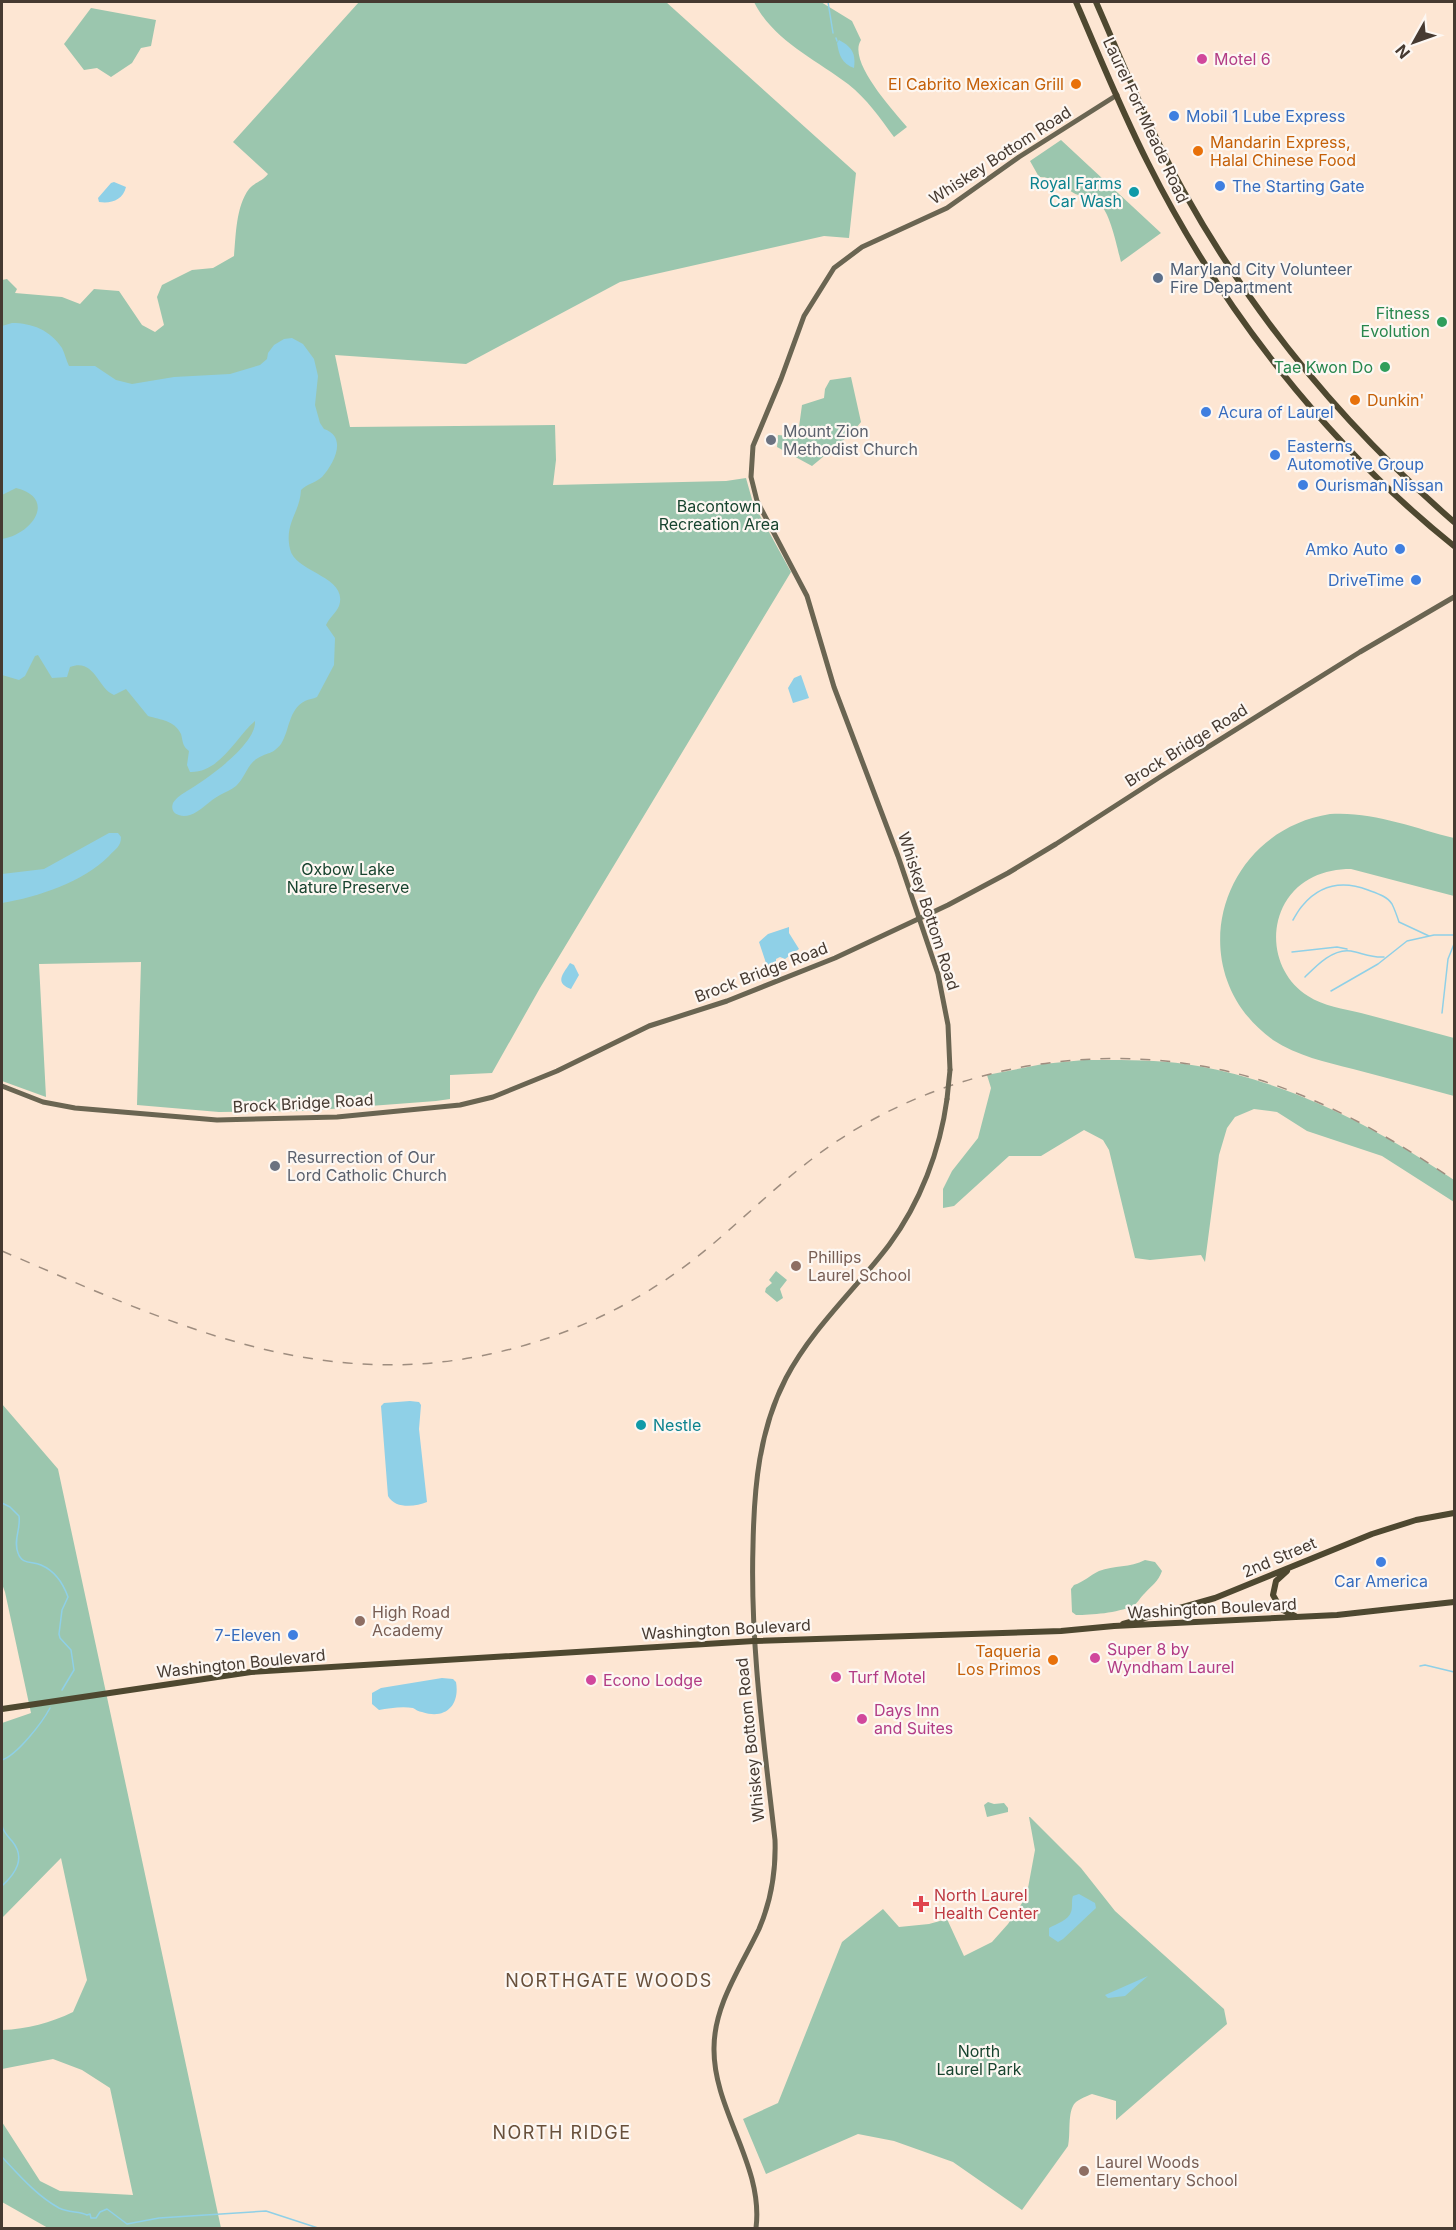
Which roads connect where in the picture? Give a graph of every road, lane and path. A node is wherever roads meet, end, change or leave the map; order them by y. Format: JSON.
{"nodes":[{"id":1,"x":1076,"y":2,"type":"edge"},
{"id":2,"x":1096,"y":2,"type":"edge"},
{"id":3,"x":1117,"y":95,"type":"junction"},
{"id":4,"x":1455,"y":522,"type":"edge"},
{"id":5,"x":1455,"y":546,"type":"edge"},
{"id":6,"x":1455,"y":597,"type":"edge"},
{"id":7,"x":921,"y":919,"type":"junction"},
{"id":8,"x":2,"y":1086,"type":"edge"},
{"id":9,"x":1455,"y":1513,"type":"edge"},
{"id":10,"x":1292,"y":1566,"type":"junction"},
{"id":11,"x":1455,"y":1602,"type":"edge"},
{"id":12,"x":1300,"y":1617,"type":"junction"},
{"id":13,"x":1114,"y":1626,"type":"junction"},
{"id":14,"x":754,"y":1641,"type":"junction"},
{"id":15,"x":2,"y":1709,"type":"edge"},
{"id":16,"x":756,"y":2229,"type":"edge"}],
"edges":[{"from":1,"to":3,"type":"main road","name":"Laurel Fort Meade Road"},
{"from":2,"to":4,"type":"main road","name":"Laurel Fort Meade Road"},
{"from":3,"to":5,"type":"main road","name":"Laurel Fort Meade Road"},
{"from":3,"to":7,"type":"street","name":"Whiskey Bottom Road"},
{"from":6,"to":7,"type":"street","name":"Brock Bridge Road"},
{"from":7,"to":8,"type":"street","name":"Brock Bridge Road"},
{"from":7,"to":14,"type":"street","name":"Whiskey Bottom Road","bridge":true},
{"from":9,"to":10,"type":"main road","name":"2nd Street"},
{"from":10,"to":12,"type":"main road"},
{"from":10,"to":13,"type":"main road","name":"2nd Street"},
{"from":11,"to":12,"type":"main road","name":"Washington Boulevard"},
{"from":12,"to":13,"type":"main road","name":"Washington Boulevard"},
{"from":13,"to":14,"type":"main road","name":"Washington Boulevard"},
{"from":14,"to":15,"type":"main road","name":"Washington Boulevard"},
{"from":14,"to":16,"type":"street","name":"Whiskey Bottom Road"}]}
